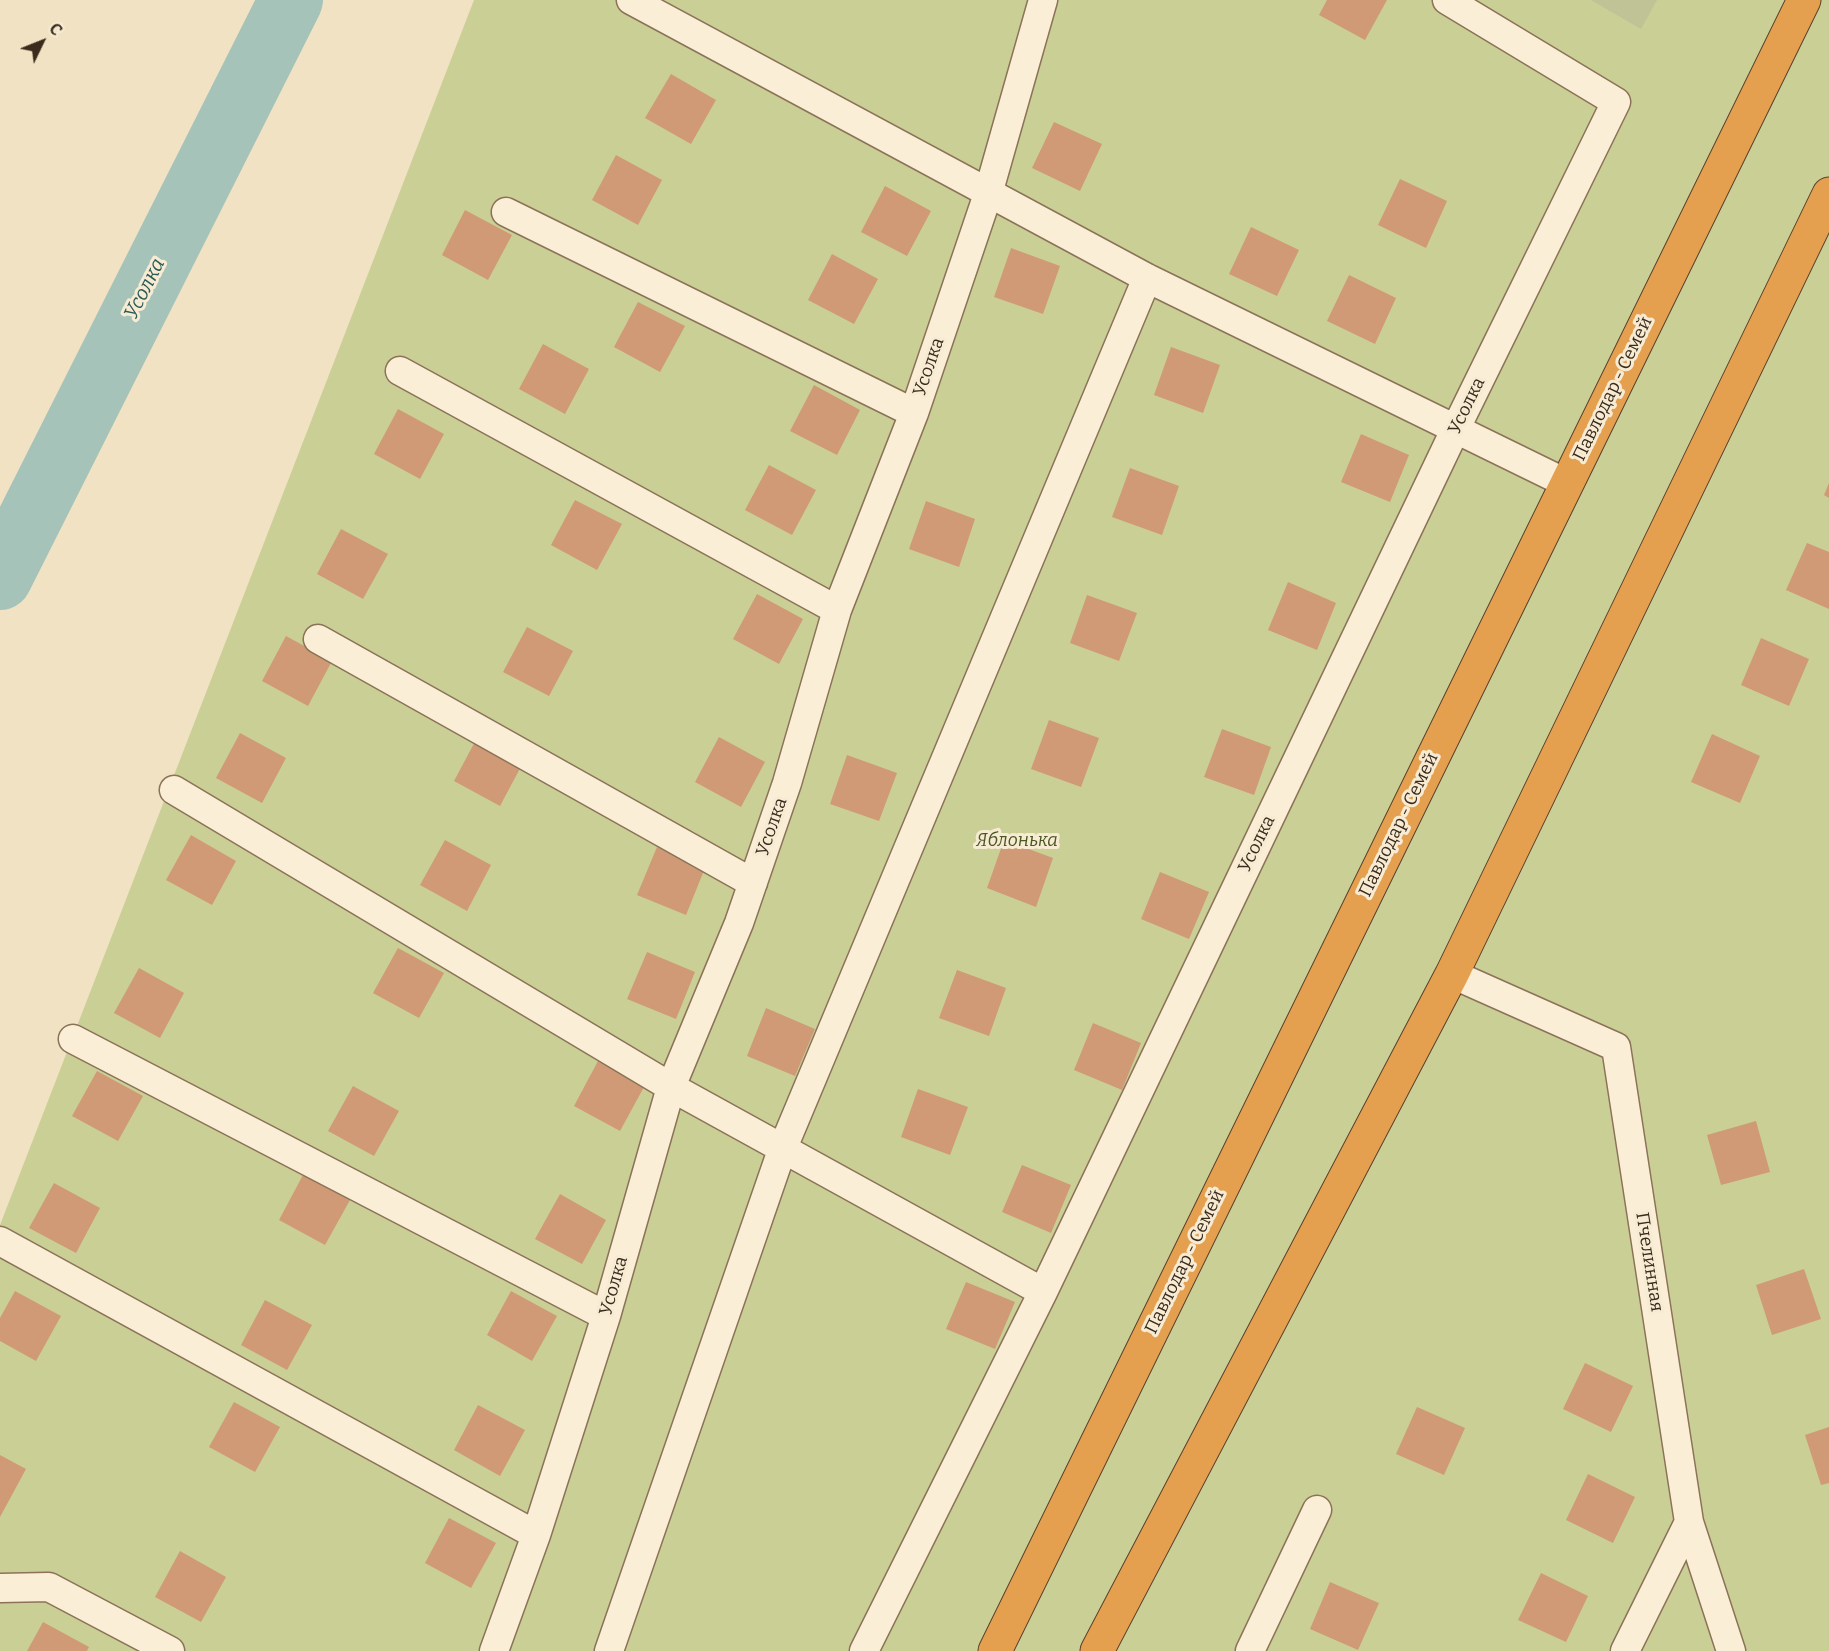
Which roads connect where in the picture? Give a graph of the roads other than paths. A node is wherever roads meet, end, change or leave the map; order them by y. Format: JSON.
{"nodes":[{"id":1,"x":631,"y":0,"type":"edge"},
{"id":2,"x":1043,"y":0,"type":"edge"},
{"id":3,"x":1447,"y":0,"type":"edge"},
{"id":4,"x":1804,"y":0,"type":"edge"},
{"id":5,"x":988,"y":194,"type":"junction"},
{"id":6,"x":1829,"y":194,"type":"edge"},
{"id":7,"x":506,"y":212,"type":"dead end"},
{"id":8,"x":1147,"y":278,"type":"junction"},
{"id":9,"x":400,"y":371,"type":"dead end"},
{"id":10,"x":914,"y":413,"type":"junction"},
{"id":11,"x":1456,"y":428,"type":"junction"},
{"id":12,"x":1566,"y":483,"type":"junction"},
{"id":13,"x":837,"y":610,"type":"junction"},
{"id":14,"x":318,"y":639,"type":"dead end"},
{"id":15,"x":174,"y":790,"type":"dead end"},
{"id":16,"x":753,"y":883,"type":"junction"},
{"id":17,"x":1452,"y":974,"type":"junction"},
{"id":18,"x":73,"y":1039,"type":"dead end"},
{"id":19,"x":671,"y":1087,"type":"junction"},
{"id":20,"x":782,"y":1150,"type":"junction"},
{"id":21,"x":0,"y":1241,"type":"edge"},
{"id":22,"x":1043,"y":1292,"type":"junction"},
{"id":23,"x":606,"y":1316,"type":"junction"},
{"id":24,"x":1317,"y":1510,"type":"dead end"},
{"id":25,"x":1689,"y":1522,"type":"junction"},
{"id":26,"x":537,"y":1535,"type":"junction"},
{"id":27,"x":0,"y":1588,"type":"edge"},
{"id":28,"x":170,"y":1651,"type":"edge"},
{"id":29,"x":494,"y":1651,"type":"edge"},
{"id":30,"x":609,"y":1651,"type":"edge"},
{"id":31,"x":864,"y":1651,"type":"edge"},
{"id":32,"x":995,"y":1651,"type":"edge"},
{"id":33,"x":1097,"y":1651,"type":"edge"},
{"id":34,"x":1250,"y":1651,"type":"edge"},
{"id":35,"x":1625,"y":1651,"type":"edge"},
{"id":36,"x":1731,"y":1651,"type":"edge"}],
"edges":[{"from":1,"to":5,"type":"street"},
{"from":2,"to":5,"type":"street","name":"Усолка"},
{"from":3,"to":11,"type":"street","name":"Усолка"},
{"from":4,"to":12,"type":"highway","name":"Павлодар - Семей"},
{"from":5,"to":8,"type":"street"},
{"from":5,"to":10,"type":"street","name":"Усолка"},
{"from":6,"to":17,"type":"highway"},
{"from":7,"to":10,"type":"street"},
{"from":8,"to":11,"type":"street"},
{"from":8,"to":20,"type":"street"},
{"from":9,"to":13,"type":"street"},
{"from":10,"to":13,"type":"street","name":"Усолка"},
{"from":11,"to":12,"type":"street"},
{"from":11,"to":22,"type":"street","name":"Усолка"},
{"from":12,"to":32,"type":"highway","name":"Павлодар - Семей"},
{"from":13,"to":16,"type":"street","name":"Усолка"},
{"from":14,"to":16,"type":"street"},
{"from":15,"to":19,"type":"street"},
{"from":16,"to":19,"type":"street","name":"Усолка"},
{"from":17,"to":25,"type":"street","name":"Пчелинная"},
{"from":17,"to":33,"type":"highway"},
{"from":18,"to":23,"type":"street"},
{"from":19,"to":20,"type":"street"},
{"from":19,"to":23,"type":"street","name":"Усолка"},
{"from":20,"to":22,"type":"street"},
{"from":20,"to":30,"type":"street"},
{"from":21,"to":26,"type":"street"},
{"from":22,"to":31,"type":"street","name":"Усолка"},
{"from":23,"to":26,"type":"street","name":"Усолка"},
{"from":24,"to":34,"type":"street"},
{"from":25,"to":35,"type":"street"},
{"from":25,"to":36,"type":"street","name":"Пчелинная"},
{"from":26,"to":29,"type":"street","name":"Усолка"},
{"from":27,"to":28,"type":"street"}]}
